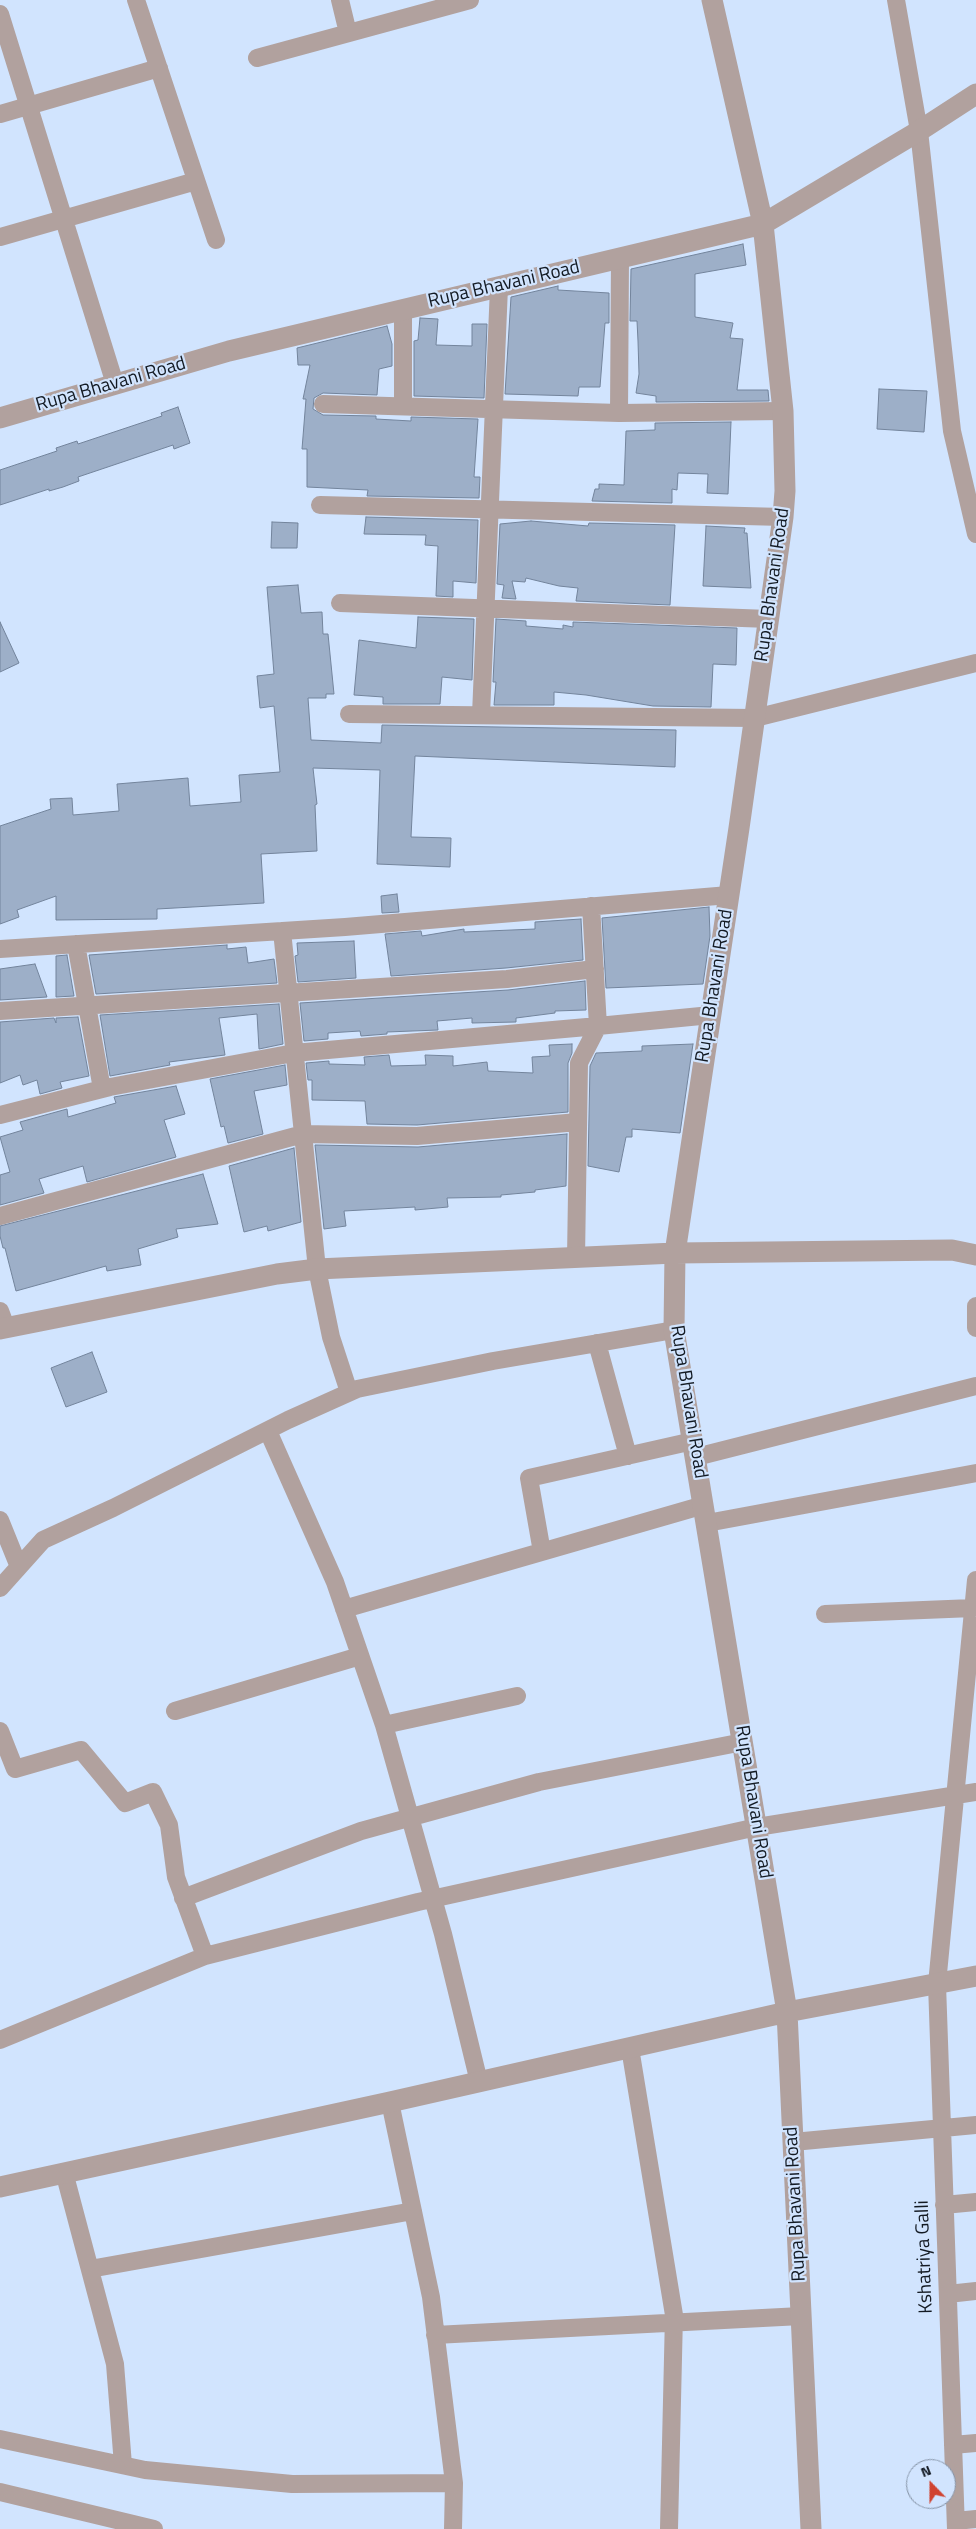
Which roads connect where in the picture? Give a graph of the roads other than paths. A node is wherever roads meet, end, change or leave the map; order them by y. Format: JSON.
{"nodes":[{"id":1,"x":136,"y":0,"type":"edge"},
{"id":2,"x":340,"y":0,"type":"edge"},
{"id":3,"x":470,"y":0,"type":"edge"},
{"id":4,"x":712,"y":0,"type":"edge"},
{"id":5,"x":896,"y":0,"type":"edge"},
{"id":6,"x":0,"y":14,"type":"edge"},
{"id":7,"x":348,"y":33,"type":"junction"},
{"id":8,"x":257,"y":58,"type":"dead end"},
{"id":9,"x":159,"y":68,"type":"junction"},
{"id":10,"x":976,"y":94,"type":"edge"},
{"id":11,"x":29,"y":106,"type":"junction"},
{"id":12,"x":0,"y":114,"type":"edge"},
{"id":13,"x":919,"y":131,"type":"junction"},
{"id":14,"x":196,"y":181,"type":"junction"},
{"id":15,"x":63,"y":218,"type":"junction"},
{"id":16,"x":763,"y":224,"type":"junction"},
{"id":17,"x":0,"y":237,"type":"edge"},
{"id":18,"x":216,"y":240,"type":"dead end"},
{"id":19,"x":620,"y":258,"type":"junction"},
{"id":20,"x":499,"y":287,"type":"junction"},
{"id":21,"x":403,"y":309,"type":"junction"},
{"id":22,"x":115,"y":384,"type":"junction"},
{"id":23,"x":323,"y":404,"type":"dead end"},
{"id":24,"x":403,"y":406,"type":"junction"},
{"id":25,"x":494,"y":409,"type":"junction"},
{"id":26,"x":783,"y":411,"type":"junction"},
{"id":27,"x":619,"y":413,"type":"junction"},
{"id":28,"x":0,"y":418,"type":"edge"},
{"id":29,"x":320,"y":505,"type":"dead end"},
{"id":30,"x":489,"y":509,"type":"junction"},
{"id":31,"x":783,"y":517,"type":"junction"},
{"id":32,"x":976,"y":534,"type":"edge"},
{"id":33,"x":340,"y":603,"type":"dead end"},
{"id":34,"x":485,"y":608,"type":"junction"},
{"id":35,"x":769,"y":619,"type":"junction"},
{"id":36,"x":976,"y":663,"type":"edge"},
{"id":37,"x":349,"y":714,"type":"dead end"},
{"id":38,"x":481,"y":715,"type":"junction"},
{"id":39,"x":755,"y":718,"type":"junction"},
{"id":40,"x":729,"y":895,"type":"junction"},
{"id":41,"x":591,"y":906,"type":"junction"},
{"id":42,"x":282,"y":931,"type":"junction"},
{"id":43,"x":76,"y":944,"type":"junction"},
{"id":44,"x":0,"y":949,"type":"edge"},
{"id":45,"x":595,"y":969,"type":"junction"},
{"id":46,"x":288,"y":992,"type":"junction"},
{"id":47,"x":87,"y":1005,"type":"junction"},
{"id":48,"x":0,"y":1011,"type":"edge"},
{"id":49,"x":711,"y":1015,"type":"junction"},
{"id":50,"x":598,"y":1026,"type":"junction"},
{"id":51,"x":294,"y":1053,"type":"junction"},
{"id":52,"x":102,"y":1089,"type":"junction"},
{"id":53,"x":0,"y":1115,"type":"edge"},
{"id":54,"x":578,"y":1122,"type":"junction"},
{"id":55,"x":303,"y":1134,"type":"junction"},
{"id":56,"x":0,"y":1216,"type":"edge"},
{"id":57,"x":675,"y":1253,"type":"junction"},
{"id":58,"x":976,"y":1255,"type":"edge"},
{"id":59,"x":576,"y":1258,"type":"junction"},
{"id":60,"x":316,"y":1270,"type":"junction"},
{"id":61,"x":976,"y":1306,"type":"edge"},
{"id":62,"x":2,"y":1322,"type":"edge"},
{"id":63,"x":976,"y":1328,"type":"edge"},
{"id":64,"x":674,"y":1330,"type":"junction"},
{"id":65,"x":597,"y":1343,"type":"junction"},
{"id":66,"x":976,"y":1386,"type":"edge"},
{"id":67,"x":349,"y":1392,"type":"junction"},
{"id":68,"x":268,"y":1431,"type":"junction"},
{"id":69,"x":694,"y":1449,"type":"junction"},
{"id":70,"x":628,"y":1456,"type":"junction"},
{"id":71,"x":976,"y":1473,"type":"edge"},
{"id":72,"x":705,"y":1514,"type":"junction"},
{"id":73,"x":0,"y":1520,"type":"edge"},
{"id":74,"x":542,"y":1552,"type":"junction"},
{"id":75,"x":19,"y":1567,"type":"junction"},
{"id":76,"x":976,"y":1580,"type":"edge"},
{"id":77,"x":0,"y":1588,"type":"edge"},
{"id":78,"x":344,"y":1608,"type":"junction"},
{"id":79,"x":973,"y":1608,"type":"junction"},
{"id":80,"x":825,"y":1614,"type":"dead end"},
{"id":81,"x":360,"y":1656,"type":"junction"},
{"id":82,"x":517,"y":1696,"type":"dead end"},
{"id":83,"x":176,"y":1711,"type":"dead end"},
{"id":84,"x":384,"y":1725,"type":"junction"},
{"id":85,"x":0,"y":1731,"type":"edge"},
{"id":86,"x":743,"y":1742,"type":"junction"},
{"id":87,"x":976,"y":1792,"type":"edge"},
{"id":88,"x":955,"y":1795,"type":"junction"},
{"id":89,"x":410,"y":1818,"type":"junction"},
{"id":90,"x":757,"y":1827,"type":"junction"},
{"id":91,"x":183,"y":1898,"type":"junction"},
{"id":92,"x":433,"y":1899,"type":"junction"},
{"id":93,"x":205,"y":1956,"type":"junction"},
{"id":94,"x":976,"y":1976,"type":"edge"},
{"id":95,"x":937,"y":1984,"type":"junction"},
{"id":96,"x":787,"y":2012,"type":"junction"},
{"id":97,"x":0,"y":2040,"type":"edge"},
{"id":98,"x":630,"y":2048,"type":"junction"},
{"id":99,"x":479,"y":2082,"type":"junction"},
{"id":100,"x":390,"y":2102,"type":"junction"},
{"id":101,"x":976,"y":2125,"type":"edge"},
{"id":102,"x":942,"y":2129,"type":"junction"},
{"id":103,"x":793,"y":2142,"type":"junction"},
{"id":104,"x":64,"y":2172,"type":"junction"},
{"id":105,"x":0,"y":2187,"type":"edge"},
{"id":106,"x":976,"y":2202,"type":"edge"},
{"id":107,"x":944,"y":2205,"type":"junction"},
{"id":108,"x":413,"y":2211,"type":"junction"},
{"id":109,"x":90,"y":2269,"type":"junction"},
{"id":110,"x":976,"y":2291,"type":"edge"},
{"id":111,"x":948,"y":2294,"type":"junction"},
{"id":112,"x":801,"y":2316,"type":"junction"},
{"id":113,"x":674,"y":2323,"type":"junction"},
{"id":114,"x":436,"y":2335,"type":"junction"},
{"id":115,"x":0,"y":2439,"type":"edge"},
{"id":116,"x":976,"y":2443,"type":"edge"},
{"id":117,"x":953,"y":2444,"type":"junction"},
{"id":118,"x":123,"y":2465,"type":"junction"},
{"id":119,"x":454,"y":2483,"type":"junction"},
{"id":120,"x":0,"y":2492,"type":"edge"},
{"id":121,"x":976,"y":2519,"type":"edge"},
{"id":122,"x":956,"y":2525,"type":"edge"},
{"id":123,"x":154,"y":2529,"type":"edge"},
{"id":124,"x":453,"y":2529,"type":"edge"},
{"id":125,"x":670,"y":2529,"type":"edge"},
{"id":126,"x":811,"y":2529,"type":"edge"}],
"edges":[{"from":1,"to":9,"type":"street"},
{"from":2,"to":7,"type":"street"},
{"from":3,"to":7,"type":"street"},
{"from":4,"to":16,"type":"street"},
{"from":5,"to":13,"type":"street"},
{"from":6,"to":11,"type":"street"},
{"from":7,"to":8,"type":"street"},
{"from":9,"to":11,"type":"street"},
{"from":9,"to":14,"type":"street"},
{"from":10,"to":13,"type":"street"},
{"from":11,"to":12,"type":"street"},
{"from":11,"to":15,"type":"street"},
{"from":13,"to":16,"type":"street"},
{"from":13,"to":32,"type":"street"},
{"from":14,"to":15,"type":"street"},
{"from":14,"to":18,"type":"street"},
{"from":15,"to":17,"type":"street"},
{"from":15,"to":22,"type":"street"},
{"from":16,"to":19,"type":"street","name":"Rupa Bhavani Road"},
{"from":16,"to":26,"type":"street","name":"Rupa Bhavani Road"},
{"from":19,"to":20,"type":"street","name":"Rupa Bhavani Road"},
{"from":19,"to":27,"type":"street"},
{"from":20,"to":21,"type":"street","name":"Rupa Bhavani Road"},
{"from":20,"to":25,"type":"street"},
{"from":21,"to":22,"type":"street","name":"Rupa Bhavani Road"},
{"from":21,"to":24,"type":"street"},
{"from":22,"to":28,"type":"street","name":"Rupa Bhavani Road"},
{"from":23,"to":24,"type":"street"},
{"from":24,"to":25,"type":"street"},
{"from":25,"to":27,"type":"street"},
{"from":25,"to":30,"type":"street"},
{"from":26,"to":27,"type":"street"},
{"from":26,"to":31,"type":"street","name":"Rupa Bhavani Road"},
{"from":29,"to":30,"type":"street"},
{"from":30,"to":31,"type":"street"},
{"from":30,"to":34,"type":"street"},
{"from":31,"to":35,"type":"street","name":"Rupa Bhavani Road"},
{"from":33,"to":34,"type":"street"},
{"from":34,"to":35,"type":"street"},
{"from":34,"to":38,"type":"street"},
{"from":35,"to":39,"type":"street","name":"Rupa Bhavani Road"},
{"from":36,"to":39,"type":"street"},
{"from":37,"to":38,"type":"street"},
{"from":38,"to":39,"type":"street"},
{"from":39,"to":40,"type":"street","name":"Rupa Bhavani Road"},
{"from":40,"to":41,"type":"street"},
{"from":40,"to":49,"type":"street","name":"Rupa Bhavani Road"},
{"from":41,"to":42,"type":"street"},
{"from":41,"to":45,"type":"street"},
{"from":42,"to":43,"type":"street"},
{"from":42,"to":46,"type":"street"},
{"from":43,"to":44,"type":"street"},
{"from":43,"to":47,"type":"street"},
{"from":45,"to":46,"type":"street"},
{"from":45,"to":50,"type":"street"},
{"from":46,"to":47,"type":"street"},
{"from":46,"to":51,"type":"street"},
{"from":47,"to":48,"type":"street"},
{"from":47,"to":52,"type":"street"},
{"from":49,"to":50,"type":"street"},
{"from":49,"to":57,"type":"street","name":"Rupa Bhavani Road"},
{"from":50,"to":51,"type":"street"},
{"from":50,"to":54,"type":"street"},
{"from":51,"to":52,"type":"street"},
{"from":51,"to":55,"type":"street"},
{"from":52,"to":53,"type":"street"},
{"from":54,"to":55,"type":"street"},
{"from":54,"to":59,"type":"street"},
{"from":55,"to":56,"type":"street"},
{"from":55,"to":60,"type":"street"},
{"from":57,"to":58,"type":"street"},
{"from":57,"to":59,"type":"street"},
{"from":57,"to":64,"type":"street","name":"Rupa Bhavani Road"},
{"from":59,"to":60,"type":"street"},
{"from":60,"to":62,"type":"street"},
{"from":60,"to":67,"type":"street"},
{"from":61,"to":63,"type":"street"},
{"from":64,"to":65,"type":"street"},
{"from":64,"to":69,"type":"street","name":"Rupa Bhavani Road"},
{"from":65,"to":67,"type":"street"},
{"from":65,"to":70,"type":"street"},
{"from":66,"to":69,"type":"street"},
{"from":67,"to":68,"type":"street"},
{"from":68,"to":75,"type":"street"},
{"from":68,"to":78,"type":"street"},
{"from":69,"to":70,"type":"street"},
{"from":69,"to":72,"type":"street","name":"Rupa Bhavani Road"},
{"from":70,"to":74,"type":"street"},
{"from":71,"to":72,"type":"street"},
{"from":72,"to":74,"type":"street"},
{"from":72,"to":86,"type":"street","name":"Rupa Bhavani Road"},
{"from":73,"to":75,"type":"street"},
{"from":74,"to":78,"type":"street"},
{"from":75,"to":77,"type":"street"},
{"from":76,"to":79,"type":"street","name":"Kshatriya Galli"},
{"from":78,"to":81,"type":"street"},
{"from":79,"to":80,"type":"street"},
{"from":79,"to":88,"type":"street","name":"Kshatriya Galli"},
{"from":81,"to":83,"type":"street"},
{"from":81,"to":84,"type":"street"},
{"from":82,"to":84,"type":"street"},
{"from":84,"to":89,"type":"street"},
{"from":85,"to":91,"type":"street"},
{"from":86,"to":89,"type":"street"},
{"from":86,"to":90,"type":"street","name":"Rupa Bhavani Road"},
{"from":87,"to":88,"type":"street"},
{"from":88,"to":90,"type":"street"},
{"from":88,"to":95,"type":"street","name":"Kshatriya Galli"},
{"from":89,"to":91,"type":"street"},
{"from":89,"to":92,"type":"street"},
{"from":90,"to":92,"type":"street"},
{"from":90,"to":96,"type":"street","name":"Rupa Bhavani Road"},
{"from":91,"to":93,"type":"street"},
{"from":92,"to":93,"type":"street"},
{"from":92,"to":99,"type":"street"},
{"from":93,"to":97,"type":"street"},
{"from":94,"to":95,"type":"street"},
{"from":95,"to":96,"type":"street"},
{"from":95,"to":102,"type":"street","name":"Kshatriya Galli"},
{"from":96,"to":98,"type":"street"},
{"from":96,"to":103,"type":"street","name":"Rupa Bhavani Road"},
{"from":98,"to":99,"type":"street"},
{"from":98,"to":113,"type":"street"},
{"from":99,"to":100,"type":"street"},
{"from":100,"to":104,"type":"street"},
{"from":100,"to":108,"type":"street"},
{"from":101,"to":102,"type":"street"},
{"from":102,"to":103,"type":"street"},
{"from":102,"to":107,"type":"street","name":"Kshatriya Galli"},
{"from":103,"to":112,"type":"street","name":"Rupa Bhavani Road"},
{"from":104,"to":105,"type":"street"},
{"from":104,"to":109,"type":"street"},
{"from":106,"to":107,"type":"street"},
{"from":107,"to":111,"type":"street","name":"Kshatriya Galli"},
{"from":108,"to":109,"type":"street"},
{"from":108,"to":114,"type":"street"},
{"from":109,"to":118,"type":"street"},
{"from":110,"to":111,"type":"street"},
{"from":111,"to":117,"type":"street","name":"Kshatriya Galli"},
{"from":112,"to":113,"type":"street"},
{"from":112,"to":126,"type":"street","name":"Rupa Bhavani Road"},
{"from":113,"to":114,"type":"street"},
{"from":113,"to":125,"type":"street"},
{"from":114,"to":119,"type":"street"},
{"from":115,"to":118,"type":"street"},
{"from":116,"to":117,"type":"street"},
{"from":117,"to":122,"type":"street","name":"Kshatriya Galli"},
{"from":118,"to":119,"type":"street"},
{"from":119,"to":124,"type":"street"},
{"from":120,"to":123,"type":"street"},
{"from":121,"to":122,"type":"street"}]}
